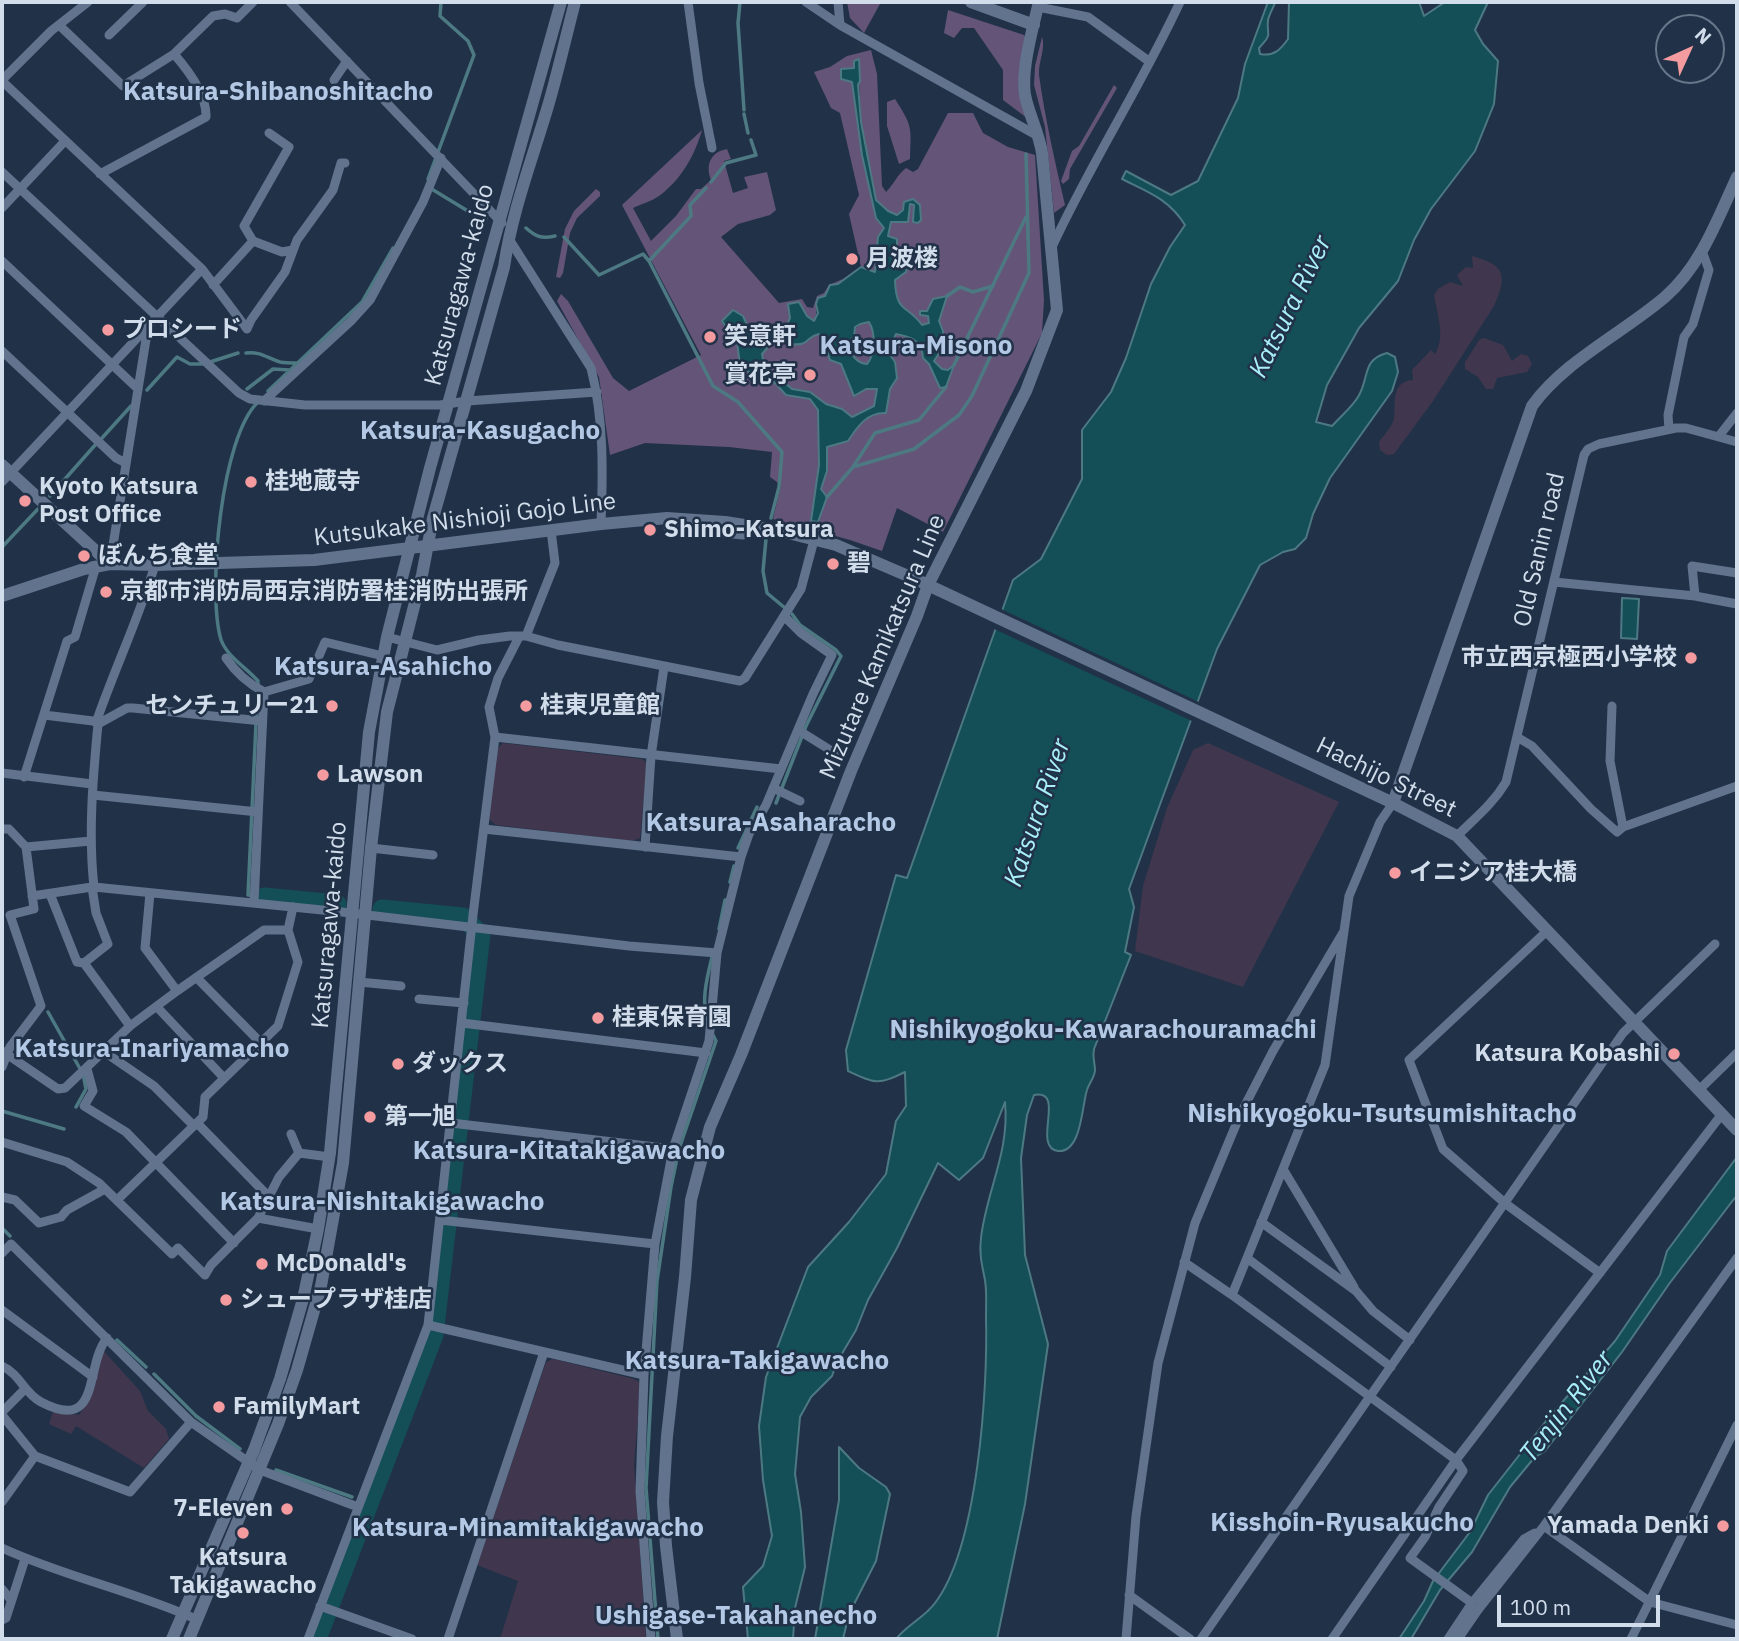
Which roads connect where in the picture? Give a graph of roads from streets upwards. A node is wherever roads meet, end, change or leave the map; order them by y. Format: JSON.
{"nodes":[{"id":1,"x":88,"y":2,"type":"edge"},
{"id":2,"x":143,"y":2,"type":"edge"},
{"id":3,"x":253,"y":2,"type":"edge"},
{"id":4,"x":290,"y":2,"type":"edge"},
{"id":5,"x":561,"y":2,"type":"edge"},
{"id":6,"x":575,"y":2,"type":"edge"},
{"id":7,"x":688,"y":2,"type":"edge"},
{"id":8,"x":806,"y":2,"type":"edge"},
{"id":9,"x":838,"y":2,"type":"edge"},
{"id":10,"x":971,"y":2,"type":"edge"},
{"id":11,"x":1180,"y":2,"type":"edge"},
{"id":12,"x":1038,"y":5,"type":"edge"},
{"id":13,"x":1034,"y":24,"type":"junction"},
{"id":14,"x":59,"y":25,"type":"junction"},
{"id":15,"x":840,"y":25,"type":"junction"},
{"id":16,"x":109,"y":35,"type":"dead end"},
{"id":17,"x":174,"y":54,"type":"junction"},
{"id":18,"x":347,"y":61,"type":"junction"},
{"id":19,"x":1150,"y":62,"type":"junction"},
{"id":20,"x":2,"y":80,"type":"edge"},
{"id":21,"x":334,"y":80,"type":"dead end"},
{"id":22,"x":269,"y":133,"type":"dead end"},
{"id":23,"x":1039,"y":137,"type":"junction"},
{"id":24,"x":65,"y":141,"type":"junction"},
{"id":25,"x":712,"y":148,"type":"dead end"},
{"id":26,"x":441,"y":158,"type":"junction"},
{"id":27,"x":345,"y":163,"type":"dead end"},
{"id":28,"x":2,"y":172,"type":"edge"},
{"id":29,"x":100,"y":174,"type":"junction"},
{"id":30,"x":1737,"y":177,"type":"edge"},
{"id":31,"x":20,"y":189,"type":"junction"},
{"id":32,"x":2,"y":208,"type":"edge"},
{"id":33,"x":500,"y":220,"type":"junction"},
{"id":34,"x":508,"y":238,"type":"junction"},
{"id":35,"x":253,"y":241,"type":"junction"},
{"id":36,"x":293,"y":250,"type":"junction"},
{"id":37,"x":1051,"y":250,"type":"junction"},
{"id":38,"x":1702,"y":251,"type":"junction"},
{"id":39,"x":2,"y":261,"type":"edge"},
{"id":40,"x":202,"y":269,"type":"junction"},
{"id":41,"x":213,"y":285,"type":"junction"},
{"id":42,"x":157,"y":315,"type":"junction"},
{"id":43,"x":149,"y":325,"type":"junction"},
{"id":44,"x":2,"y":351,"type":"edge"},
{"id":45,"x":112,"y":363,"type":"junction"},
{"id":46,"x":137,"y":388,"type":"junction"},
{"id":47,"x":597,"y":392,"type":"junction"},
{"id":48,"x":264,"y":401,"type":"junction"},
{"id":49,"x":467,"y":401,"type":"junction"},
{"id":50,"x":450,"y":403,"type":"junction"},
{"id":51,"x":67,"y":411,"type":"junction"},
{"id":52,"x":1737,"y":413,"type":"edge"},
{"id":53,"x":1669,"y":429,"type":"junction"},
{"id":54,"x":1719,"y":436,"type":"junction"},
{"id":55,"x":1737,"y":442,"type":"edge"},
{"id":56,"x":126,"y":463,"type":"junction"},
{"id":57,"x":5,"y":473,"type":"edge"},
{"id":58,"x":667,"y":518,"type":"junction"},
{"id":59,"x":601,"y":524,"type":"junction"},
{"id":60,"x":551,"y":530,"type":"junction"},
{"id":61,"x":743,"y":535,"type":"dead end"},
{"id":62,"x":814,"y":540,"type":"junction"},
{"id":63,"x":427,"y":547,"type":"junction"},
{"id":64,"x":409,"y":548,"type":"junction"},
{"id":65,"x":110,"y":564,"type":"junction"},
{"id":66,"x":155,"y":565,"type":"junction"},
{"id":67,"x":96,"y":566,"type":"junction"},
{"id":68,"x":1737,"y":573,"type":"edge"},
{"id":69,"x":1554,"y":582,"type":"junction"},
{"id":70,"x":932,"y":588,"type":"junction"},
{"id":71,"x":2,"y":596,"type":"edge"},
{"id":72,"x":1695,"y":596,"type":"junction"},
{"id":73,"x":1737,"y":604,"type":"edge"},
{"id":74,"x":785,"y":617,"type":"junction"},
{"id":75,"x":387,"y":637,"type":"junction"},
{"id":76,"x":523,"y":637,"type":"junction"},
{"id":77,"x":405,"y":642,"type":"junction"},
{"id":78,"x":383,"y":656,"type":"junction"},
{"id":79,"x":226,"y":658,"type":"dead end"},
{"id":80,"x":664,"y":667,"type":"junction"},
{"id":81,"x":264,"y":692,"type":"junction"},
{"id":82,"x":1612,"y":706,"type":"dead end"},
{"id":83,"x":44,"y":715,"type":"junction"},
{"id":84,"x":262,"y":721,"type":"junction"},
{"id":85,"x":99,"y":724,"type":"junction"},
{"id":86,"x":798,"y":730,"type":"junction"},
{"id":87,"x":495,"y":737,"type":"junction"},
{"id":88,"x":1517,"y":737,"type":"junction"},
{"id":89,"x":835,"y":753,"type":"dead end"},
{"id":90,"x":651,"y":756,"type":"junction"},
{"id":91,"x":781,"y":769,"type":"junction"},
{"id":92,"x":2,"y":773,"type":"edge"},
{"id":93,"x":23,"y":778,"type":"junction"},
{"id":94,"x":92,"y":784,"type":"junction"},
{"id":95,"x":1737,"y":786,"type":"edge"},
{"id":96,"x":773,"y":788,"type":"junction"},
{"id":97,"x":93,"y":795,"type":"junction"},
{"id":98,"x":800,"y":801,"type":"dead end"},
{"id":99,"x":1389,"y":801,"type":"junction"},
{"id":100,"x":258,"y":812,"type":"junction"},
{"id":101,"x":1623,"y":827,"type":"junction"},
{"id":102,"x":2,"y":829,"type":"edge"},
{"id":103,"x":484,"y":829,"type":"junction"},
{"id":104,"x":1457,"y":836,"type":"junction"},
{"id":105,"x":92,"y":841,"type":"junction"},
{"id":106,"x":645,"y":846,"type":"junction"},
{"id":107,"x":26,"y":847,"type":"junction"},
{"id":108,"x":372,"y":848,"type":"junction"},
{"id":109,"x":433,"y":855,"type":"dead end"},
{"id":110,"x":741,"y":857,"type":"junction"},
{"id":111,"x":93,"y":887,"type":"junction"},
{"id":112,"x":150,"y":893,"type":"junction"},
{"id":113,"x":50,"y":894,"type":"junction"},
{"id":114,"x":32,"y":896,"type":"junction"},
{"id":115,"x":254,"y":903,"type":"junction"},
{"id":116,"x":293,"y":908,"type":"junction"},
{"id":117,"x":359,"y":914,"type":"junction"},
{"id":118,"x":471,"y":927,"type":"junction"},
{"id":119,"x":288,"y":930,"type":"junction"},
{"id":120,"x":1548,"y":930,"type":"junction"},
{"id":121,"x":1344,"y":931,"type":"junction"},
{"id":122,"x":1715,"y":944,"type":"dead end"},
{"id":123,"x":714,"y":953,"type":"junction"},
{"id":124,"x":84,"y":963,"type":"junction"},
{"id":125,"x":197,"y":978,"type":"junction"},
{"id":126,"x":359,"y":982,"type":"junction"},
{"id":127,"x":401,"y":986,"type":"dead end"},
{"id":128,"x":177,"y":991,"type":"junction"},
{"id":129,"x":419,"y":999,"type":"dead end"},
{"id":130,"x":464,"y":1003,"type":"junction"},
{"id":131,"x":157,"y":1007,"type":"junction"},
{"id":132,"x":1634,"y":1022,"type":"junction"},
{"id":133,"x":463,"y":1023,"type":"junction"},
{"id":134,"x":130,"y":1026,"type":"junction"},
{"id":135,"x":261,"y":1043,"type":"junction"},
{"id":136,"x":103,"y":1051,"type":"junction"},
{"id":137,"x":4,"y":1053,"type":"edge"},
{"id":138,"x":706,"y":1053,"type":"junction"},
{"id":139,"x":1737,"y":1053,"type":"edge"},
{"id":140,"x":2,"y":1067,"type":"edge"},
{"id":141,"x":87,"y":1069,"type":"junction"},
{"id":142,"x":224,"y":1078,"type":"junction"},
{"id":143,"x":1699,"y":1090,"type":"junction"},
{"id":144,"x":1722,"y":1114,"type":"junction"},
{"id":145,"x":452,"y":1123,"type":"junction"},
{"id":146,"x":196,"y":1125,"type":"junction"},
{"id":147,"x":1736,"y":1125,"type":"edge"},
{"id":148,"x":291,"y":1133,"type":"dead end"},
{"id":149,"x":2,"y":1142,"type":"edge"},
{"id":150,"x":673,"y":1149,"type":"junction"},
{"id":151,"x":299,"y":1153,"type":"junction"},
{"id":152,"x":330,"y":1157,"type":"junction"},
{"id":153,"x":155,"y":1163,"type":"junction"},
{"id":154,"x":1283,"y":1169,"type":"junction"},
{"id":155,"x":105,"y":1189,"type":"junction"},
{"id":156,"x":2,"y":1197,"type":"edge"},
{"id":157,"x":269,"y":1197,"type":"junction"},
{"id":158,"x":117,"y":1200,"type":"junction"},
{"id":159,"x":1506,"y":1204,"type":"junction"},
{"id":160,"x":258,"y":1218,"type":"junction"},
{"id":161,"x":440,"y":1220,"type":"junction"},
{"id":162,"x":1261,"y":1222,"type":"junction"},
{"id":163,"x":318,"y":1229,"type":"junction"},
{"id":164,"x":234,"y":1243,"type":"junction"},
{"id":165,"x":655,"y":1244,"type":"junction"},
{"id":166,"x":2,"y":1253,"type":"edge"},
{"id":167,"x":1247,"y":1258,"type":"junction"},
{"id":168,"x":1737,"y":1258,"type":"edge"},
{"id":169,"x":1184,"y":1262,"type":"junction"},
{"id":170,"x":1600,"y":1273,"type":"junction"},
{"id":171,"x":1356,"y":1291,"type":"junction"},
{"id":172,"x":1232,"y":1294,"type":"junction"},
{"id":173,"x":2,"y":1310,"type":"edge"},
{"id":174,"x":433,"y":1326,"type":"junction"},
{"id":175,"x":107,"y":1338,"type":"junction"},
{"id":176,"x":1410,"y":1340,"type":"junction"},
{"id":177,"x":544,"y":1352,"type":"junction"},
{"id":178,"x":2,"y":1366,"type":"edge"},
{"id":179,"x":1391,"y":1367,"type":"junction"},
{"id":180,"x":644,"y":1375,"type":"junction"},
{"id":181,"x":93,"y":1377,"type":"junction"},
{"id":182,"x":24,"y":1390,"type":"junction"},
{"id":183,"x":1370,"y":1397,"type":"junction"},
{"id":184,"x":2,"y":1413,"type":"edge"},
{"id":185,"x":191,"y":1422,"type":"junction"},
{"id":186,"x":1737,"y":1425,"type":"edge"},
{"id":187,"x":35,"y":1456,"type":"junction"},
{"id":188,"x":1456,"y":1460,"type":"junction"},
{"id":189,"x":254,"y":1467,"type":"junction"},
{"id":190,"x":4,"y":1495,"type":"edge"},
{"id":191,"x":358,"y":1507,"type":"junction"},
{"id":192,"x":1542,"y":1528,"type":"junction"},
{"id":193,"x":2,"y":1548,"type":"edge"},
{"id":194,"x":25,"y":1559,"type":"junction"},
{"id":195,"x":2,"y":1589,"type":"edge"},
{"id":196,"x":1129,"y":1595,"type":"junction"},
{"id":197,"x":11,"y":1600,"type":"junction"},
{"id":198,"x":1468,"y":1600,"type":"junction"},
{"id":199,"x":1650,"y":1602,"type":"junction"},
{"id":200,"x":326,"y":1608,"type":"junction"},
{"id":201,"x":183,"y":1613,"type":"junction"},
{"id":202,"x":675,"y":1616,"type":"junction"},
{"id":203,"x":2,"y":1620,"type":"edge"},
{"id":204,"x":198,"y":1620,"type":"junction"},
{"id":205,"x":1737,"y":1625,"type":"edge"},
{"id":206,"x":172,"y":1639,"type":"edge"},
{"id":207,"x":189,"y":1639,"type":"edge"},
{"id":208,"x":308,"y":1639,"type":"edge"},
{"id":209,"x":412,"y":1639,"type":"edge"},
{"id":210,"x":448,"y":1639,"type":"edge"},
{"id":211,"x":651,"y":1639,"type":"edge"},
{"id":212,"x":668,"y":1639,"type":"edge"},
{"id":213,"x":677,"y":1639,"type":"edge"},
{"id":214,"x":1126,"y":1639,"type":"edge"},
{"id":215,"x":1190,"y":1639,"type":"edge"},
{"id":216,"x":1202,"y":1639,"type":"edge"},
{"id":217,"x":1332,"y":1639,"type":"edge"},
{"id":218,"x":1448,"y":1639,"type":"edge"},
{"id":219,"x":1458,"y":1639,"type":"edge"},
{"id":220,"x":1631,"y":1639,"type":"edge"}],
"edges":[{"from":1,"to":14,"type":"street"},
{"from":2,"to":16,"type":"street"},
{"from":3,"to":17,"type":"street"},
{"from":4,"to":18,"type":"street"},
{"from":5,"to":33,"type":"street","name":"Katsuragawa-kaido"},
{"from":6,"to":34,"type":"street","name":"Katsuragawa-kaido"},
{"from":7,"to":25,"type":"street"},
{"from":8,"to":15,"type":"street"},
{"from":9,"to":15,"type":"street"},
{"from":10,"to":13,"type":"street"},
{"from":11,"to":19,"type":"street"},
{"from":12,"to":13,"type":"street","name":"Mizutare Kamikatsura Line"},
{"from":12,"to":19,"type":"street"},
{"from":13,"to":23,"type":"street","name":"Mizutare Kamikatsura Line"},
{"from":14,"to":17,"type":"street"},
{"from":14,"to":20,"type":"street"},
{"from":15,"to":23,"type":"street"},
{"from":17,"to":29,"type":"street"},
{"from":18,"to":21,"type":"street"},
{"from":18,"to":26,"type":"street"},
{"from":19,"to":37,"type":"street"},
{"from":20,"to":24,"type":"street"},
{"from":22,"to":35,"type":"street"},
{"from":23,"to":37,"type":"street","name":"Mizutare Kamikatsura Line"},
{"from":24,"to":29,"type":"street"},
{"from":24,"to":31,"type":"street"},
{"from":26,"to":33,"type":"street"},
{"from":26,"to":48,"type":"street"},
{"from":27,"to":36,"type":"street"},
{"from":28,"to":31,"type":"street"},
{"from":29,"to":40,"type":"street"},
{"from":30,"to":38,"type":"street"},
{"from":31,"to":32,"type":"street"},
{"from":31,"to":42,"type":"street"},
{"from":33,"to":34,"type":"street"},
{"from":33,"to":50,"type":"street","name":"Katsuragawa-kaido"},
{"from":34,"to":47,"type":"street"},
{"from":34,"to":49,"type":"street","name":"Katsuragawa-kaido"},
{"from":35,"to":36,"type":"street"},
{"from":35,"to":41,"type":"street"},
{"from":36,"to":41,"type":"street"},
{"from":37,"to":70,"type":"street","name":"Mizutare Kamikatsura Line"},
{"from":38,"to":53,"type":"street"},
{"from":38,"to":99,"type":"street"},
{"from":39,"to":45,"type":"street"},
{"from":40,"to":41,"type":"street"},
{"from":40,"to":42,"type":"street"},
{"from":42,"to":43,"type":"street"},
{"from":42,"to":48,"type":"street"},
{"from":43,"to":45,"type":"street"},
{"from":43,"to":46,"type":"street"},
{"from":44,"to":51,"type":"street"},
{"from":45,"to":46,"type":"street"},
{"from":45,"to":51,"type":"street"},
{"from":46,"to":56,"type":"street"},
{"from":47,"to":49,"type":"street"},
{"from":47,"to":59,"type":"street"},
{"from":48,"to":50,"type":"street"},
{"from":49,"to":50,"type":"street"},
{"from":49,"to":63,"type":"street","name":"Katsuragawa-kaido"},
{"from":50,"to":64,"type":"street","name":"Katsuragawa-kaido"},
{"from":51,"to":56,"type":"street"},
{"from":51,"to":57,"type":"street"},
{"from":52,"to":54,"type":"street"},
{"from":53,"to":54,"type":"street","name":"Old Sanin road"},
{"from":53,"to":69,"type":"street","name":"Old Sanin road"},
{"from":54,"to":55,"type":"street","name":"Old Sanin road"},
{"from":56,"to":65,"type":"street"},
{"from":57,"to":65,"type":"street"},
{"from":58,"to":59,"type":"street","name":"Kutsukake Nishioji Gojo Line"},
{"from":58,"to":61,"type":"street"},
{"from":58,"to":62,"type":"street","name":"Kutsukake Nishioji Gojo Line"},
{"from":59,"to":60,"type":"street","name":"Kutsukake Nishioji Gojo Line"},
{"from":60,"to":63,"type":"street","name":"Kutsukake Nishioji Gojo Line"},
{"from":60,"to":76,"type":"street"},
{"from":62,"to":70,"type":"street","name":"Kutsukake Nishioji Gojo Line"},
{"from":62,"to":74,"type":"street"},
{"from":63,"to":64,"type":"street","name":"Kutsukake Nishioji Gojo Line"},
{"from":63,"to":77,"type":"street","name":"Katsuragawa-kaido"},
{"from":64,"to":66,"type":"street","name":"Kutsukake Nishioji Gojo Line"},
{"from":64,"to":75,"type":"street","name":"Katsuragawa-kaido"},
{"from":65,"to":66,"type":"street","name":"Kutsukake Nishioji Gojo Line"},
{"from":65,"to":67,"type":"street","name":"Kutsukake Nishioji Gojo Line"},
{"from":66,"to":85,"type":"street"},
{"from":67,"to":71,"type":"street","name":"Kutsukake Nishioji Gojo Line"},
{"from":67,"to":83,"type":"street"},
{"from":68,"to":72,"type":"street"},
{"from":69,"to":72,"type":"street"},
{"from":69,"to":88,"type":"street","name":"Old Sanin road"},
{"from":70,"to":99,"type":"street","name":"Hachijo Street"},
{"from":70,"to":202,"type":"street","name":"Mizutare Kamikatsura Line"},
{"from":72,"to":73,"type":"street"},
{"from":74,"to":80,"type":"street"},
{"from":74,"to":86,"type":"street"},
{"from":75,"to":77,"type":"street"},
{"from":75,"to":78,"type":"street","name":"Katsuragawa-kaido"},
{"from":76,"to":77,"type":"street"},
{"from":76,"to":80,"type":"street"},
{"from":76,"to":87,"type":"street"},
{"from":77,"to":108,"type":"street","name":"Katsuragawa-kaido"},
{"from":78,"to":81,"type":"street"},
{"from":78,"to":117,"type":"street","name":"Katsuragawa-kaido"},
{"from":79,"to":81,"type":"street"},
{"from":80,"to":90,"type":"street"},
{"from":81,"to":84,"type":"street"},
{"from":82,"to":101,"type":"street"},
{"from":83,"to":85,"type":"street"},
{"from":83,"to":93,"type":"street"},
{"from":84,"to":85,"type":"street"},
{"from":84,"to":100,"type":"street"},
{"from":85,"to":94,"type":"street"},
{"from":86,"to":89,"type":"street"},
{"from":86,"to":91,"type":"street"},
{"from":87,"to":90,"type":"street"},
{"from":87,"to":103,"type":"street"},
{"from":88,"to":101,"type":"street"},
{"from":88,"to":104,"type":"street","name":"Old Sanin road"},
{"from":90,"to":91,"type":"street"},
{"from":90,"to":106,"type":"street"},
{"from":91,"to":96,"type":"street"},
{"from":92,"to":93,"type":"street"},
{"from":93,"to":94,"type":"street"},
{"from":94,"to":97,"type":"street"},
{"from":95,"to":101,"type":"street"},
{"from":96,"to":98,"type":"street"},
{"from":96,"to":110,"type":"street"},
{"from":97,"to":100,"type":"street"},
{"from":97,"to":105,"type":"street"},
{"from":99,"to":104,"type":"street","name":"Hachijo Street"},
{"from":99,"to":121,"type":"street"},
{"from":100,"to":115,"type":"street"},
{"from":102,"to":107,"type":"street"},
{"from":103,"to":106,"type":"street"},
{"from":103,"to":118,"type":"street"},
{"from":104,"to":120,"type":"street","name":"Hachijo Street"},
{"from":105,"to":107,"type":"street"},
{"from":105,"to":111,"type":"street"},
{"from":106,"to":110,"type":"street"},
{"from":107,"to":114,"type":"street"},
{"from":108,"to":109,"type":"street"},
{"from":108,"to":117,"type":"street","name":"Katsuragawa-kaido"},
{"from":110,"to":123,"type":"street"},
{"from":111,"to":112,"type":"street"},
{"from":111,"to":113,"type":"street"},
{"from":111,"to":124,"type":"street"},
{"from":112,"to":115,"type":"street"},
{"from":112,"to":128,"type":"street"},
{"from":113,"to":114,"type":"street"},
{"from":113,"to":124,"type":"street"},
{"from":114,"to":137,"type":"street"},
{"from":115,"to":116,"type":"street"},
{"from":116,"to":117,"type":"street"},
{"from":116,"to":119,"type":"street"},
{"from":117,"to":118,"type":"street"},
{"from":117,"to":126,"type":"street","name":"Katsuragawa-kaido"},
{"from":117,"to":152,"type":"street","name":"Katsuragawa-kaido"},
{"from":118,"to":123,"type":"street"},
{"from":118,"to":130,"type":"street"},
{"from":119,"to":125,"type":"street"},
{"from":119,"to":135,"type":"street"},
{"from":120,"to":132,"type":"street","name":"Hachijo Street"},
{"from":120,"to":159,"type":"street"},
{"from":121,"to":154,"type":"street"},
{"from":121,"to":169,"type":"street"},
{"from":122,"to":132,"type":"street"},
{"from":123,"to":138,"type":"street"},
{"from":124,"to":134,"type":"street"},
{"from":125,"to":128,"type":"street"},
{"from":125,"to":135,"type":"street"},
{"from":126,"to":127,"type":"street"},
{"from":126,"to":189,"type":"street","name":"Katsuragawa-kaido"},
{"from":128,"to":131,"type":"street"},
{"from":129,"to":130,"type":"street"},
{"from":130,"to":133,"type":"street"},
{"from":131,"to":134,"type":"street"},
{"from":131,"to":142,"type":"street"},
{"from":132,"to":143,"type":"street","name":"Hachijo Street"},
{"from":132,"to":159,"type":"street"},
{"from":133,"to":138,"type":"street"},
{"from":133,"to":145,"type":"street"},
{"from":134,"to":136,"type":"street"},
{"from":135,"to":142,"type":"street"},
{"from":136,"to":141,"type":"street"},
{"from":136,"to":146,"type":"street"},
{"from":137,"to":140,"type":"street"},
{"from":137,"to":141,"type":"street"},
{"from":138,"to":150,"type":"street"},
{"from":139,"to":143,"type":"street"},
{"from":141,"to":153,"type":"street"},
{"from":142,"to":146,"type":"street"},
{"from":143,"to":144,"type":"street","name":"Hachijo Street"},
{"from":144,"to":147,"type":"street","name":"Hachijo Street"},
{"from":144,"to":170,"type":"street"},
{"from":145,"to":150,"type":"street"},
{"from":145,"to":161,"type":"street"},
{"from":146,"to":153,"type":"street"},
{"from":146,"to":157,"type":"street"},
{"from":148,"to":151,"type":"street"},
{"from":149,"to":155,"type":"street"},
{"from":150,"to":165,"type":"street"},
{"from":151,"to":152,"type":"street"},
{"from":151,"to":157,"type":"street"},
{"from":152,"to":163,"type":"street","name":"Katsuragawa-kaido"},
{"from":153,"to":158,"type":"street"},
{"from":153,"to":164,"type":"street"},
{"from":154,"to":162,"type":"street"},
{"from":154,"to":171,"type":"street"},
{"from":155,"to":156,"type":"street"},
{"from":155,"to":158,"type":"street"},
{"from":157,"to":160,"type":"street"},
{"from":158,"to":164,"type":"street"},
{"from":159,"to":170,"type":"street"},
{"from":159,"to":176,"type":"street"},
{"from":160,"to":163,"type":"street"},
{"from":160,"to":164,"type":"street"},
{"from":161,"to":165,"type":"street"},
{"from":161,"to":174,"type":"street"},
{"from":162,"to":167,"type":"street"},
{"from":162,"to":171,"type":"street"},
{"from":163,"to":189,"type":"street","name":"Katsuragawa-kaido"},
{"from":165,"to":180,"type":"street"},
{"from":166,"to":175,"type":"street"},
{"from":167,"to":172,"type":"street"},
{"from":167,"to":179,"type":"street"},
{"from":168,"to":192,"type":"street"},
{"from":169,"to":172,"type":"street"},
{"from":169,"to":196,"type":"street"},
{"from":170,"to":188,"type":"street"},
{"from":171,"to":176,"type":"street"},
{"from":172,"to":183,"type":"street"},
{"from":173,"to":181,"type":"street"},
{"from":174,"to":177,"type":"street"},
{"from":174,"to":191,"type":"street"},
{"from":175,"to":181,"type":"street"},
{"from":175,"to":185,"type":"street"},
{"from":176,"to":179,"type":"street"},
{"from":177,"to":180,"type":"street"},
{"from":177,"to":210,"type":"street"},
{"from":178,"to":182,"type":"street"},
{"from":179,"to":183,"type":"street"},
{"from":180,"to":211,"type":"street"},
{"from":181,"to":182,"type":"street"},
{"from":182,"to":184,"type":"street"},
{"from":183,"to":188,"type":"street"},
{"from":183,"to":216,"type":"street"},
{"from":184,"to":187,"type":"street"},
{"from":185,"to":187,"type":"street"},
{"from":185,"to":189,"type":"street"},
{"from":186,"to":199,"type":"street"},
{"from":187,"to":190,"type":"street"},
{"from":188,"to":198,"type":"street"},
{"from":188,"to":217,"type":"street"},
{"from":189,"to":191,"type":"street"},
{"from":189,"to":201,"type":"street","name":"Katsuragawa-kaido"},
{"from":189,"to":204,"type":"street","name":"Katsuragawa-kaido"},
{"from":191,"to":200,"type":"street"},
{"from":192,"to":198,"type":"street"},
{"from":192,"to":199,"type":"street"},
{"from":192,"to":219,"type":"street"},
{"from":193,"to":194,"type":"street"},
{"from":194,"to":197,"type":"street"},
{"from":194,"to":201,"type":"street"},
{"from":195,"to":197,"type":"street"},
{"from":196,"to":214,"type":"street"},
{"from":196,"to":215,"type":"street"},
{"from":197,"to":203,"type":"street"},
{"from":198,"to":218,"type":"street"},
{"from":199,"to":205,"type":"street"},
{"from":199,"to":220,"type":"street"},
{"from":200,"to":208,"type":"street"},
{"from":200,"to":209,"type":"street"},
{"from":201,"to":204,"type":"street"},
{"from":201,"to":206,"type":"street","name":"Katsuragawa-kaido"},
{"from":202,"to":212,"type":"street"},
{"from":202,"to":213,"type":"street","name":"Mizutare Kamikatsura Line"},
{"from":204,"to":207,"type":"street","name":"Katsuragawa-kaido"}]}
